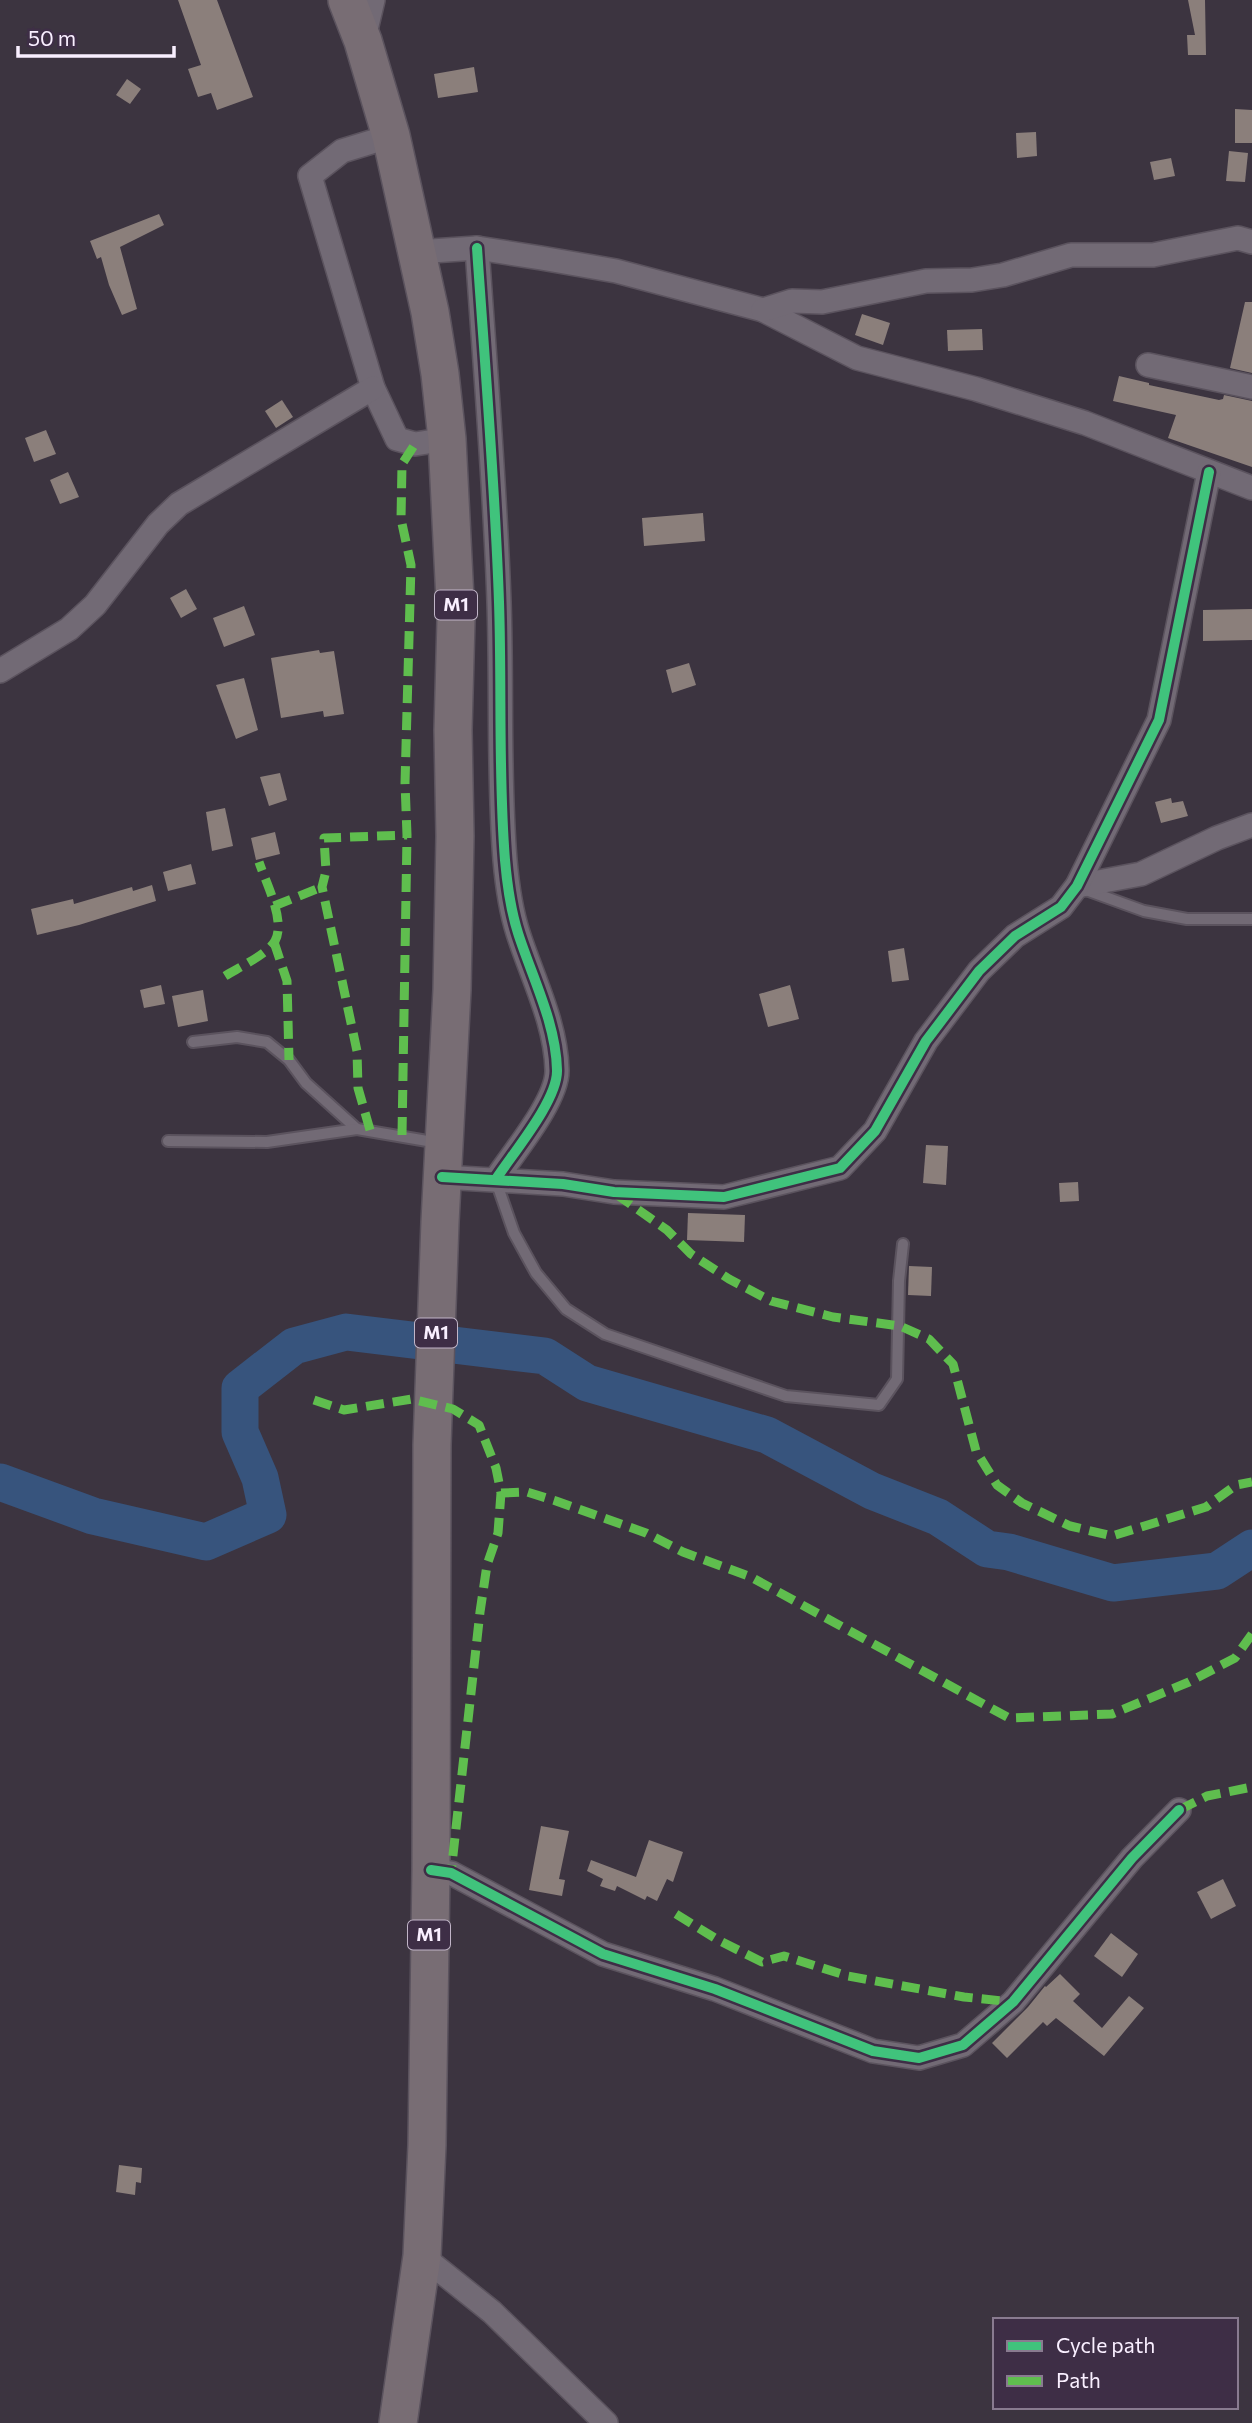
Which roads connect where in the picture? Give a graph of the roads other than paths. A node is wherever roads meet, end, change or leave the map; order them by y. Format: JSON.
{"nodes":[{"id":1,"x":347,"y":0,"type":"edge"},
{"id":2,"x":373,"y":0,"type":"edge"},
{"id":3,"x":363,"y":41,"type":"junction"},
{"id":4,"x":391,"y":136,"type":"junction"},
{"id":5,"x":1252,"y":242,"type":"edge"},
{"id":6,"x":477,"y":248,"type":"junction"},
{"id":7,"x":416,"y":252,"type":"junction"},
{"id":8,"x":763,"y":310,"type":"junction"},
{"id":9,"x":1148,"y":365,"type":"dead end"},
{"id":10,"x":1252,"y":387,"type":"edge"},
{"id":11,"x":373,"y":388,"type":"junction"},
{"id":12,"x":447,"y":439,"type":"junction"},
{"id":13,"x":1209,"y":472,"type":"junction"},
{"id":14,"x":1252,"y":488,"type":"edge"},
{"id":15,"x":0,"y":671,"type":"edge"},
{"id":16,"x":1252,"y":825,"type":"edge"},
{"id":17,"x":1077,"y":886,"type":"junction"},
{"id":18,"x":1252,"y":919,"type":"edge"},
{"id":19,"x":193,"y":1042,"type":"dead end"},
{"id":20,"x":357,"y":1129,"type":"junction"},
{"id":21,"x":167,"y":1141,"type":"dead end"},
{"id":22,"x":443,"y":1160,"type":"junction"},
{"id":23,"x":496,"y":1179,"type":"junction"},
{"id":24,"x":903,"y":1244,"type":"dead end"},
{"id":25,"x":1179,"y":1810,"type":"dead end"},
{"id":26,"x":431,"y":1870,"type":"junction"},
{"id":27,"x":422,"y":2256,"type":"junction"},
{"id":28,"x":398,"y":2423,"type":"edge"},
{"id":29,"x":606,"y":2423,"type":"edge"}],
"edges":[{"from":1,"to":3,"type":"highway","number":"M1"},
{"from":2,"to":3,"type":"street"},
{"from":3,"to":4,"type":"highway","number":"M1"},
{"from":4,"to":7,"type":"highway","number":"M1"},
{"from":4,"to":11,"type":"street"},
{"from":5,"to":8,"type":"street"},
{"from":6,"to":7,"type":"street"},
{"from":6,"to":8,"type":"street"},
{"from":6,"to":23,"type":"street"},
{"from":7,"to":12,"type":"highway","number":"M1"},
{"from":8,"to":13,"type":"street"},
{"from":9,"to":10,"type":"street"},
{"from":11,"to":12,"type":"street"},
{"from":11,"to":15,"type":"street"},
{"from":12,"to":22,"type":"highway","number":"M1"},
{"from":13,"to":14,"type":"street"},
{"from":13,"to":17,"type":"street"},
{"from":16,"to":17,"type":"street"},
{"from":17,"to":18,"type":"lane"},
{"from":17,"to":23,"type":"street"},
{"from":19,"to":20,"type":"lane"},
{"from":20,"to":21,"type":"lane"},
{"from":20,"to":22,"type":"lane"},
{"from":22,"to":23,"type":"street"},
{"from":22,"to":26,"type":"highway","number":"M1"},
{"from":23,"to":24,"type":"lane"},
{"from":25,"to":26,"type":"street"},
{"from":26,"to":27,"type":"highway","number":"M1"},
{"from":27,"to":28,"type":"highway","number":"M1"},
{"from":27,"to":29,"type":"street"}]}
